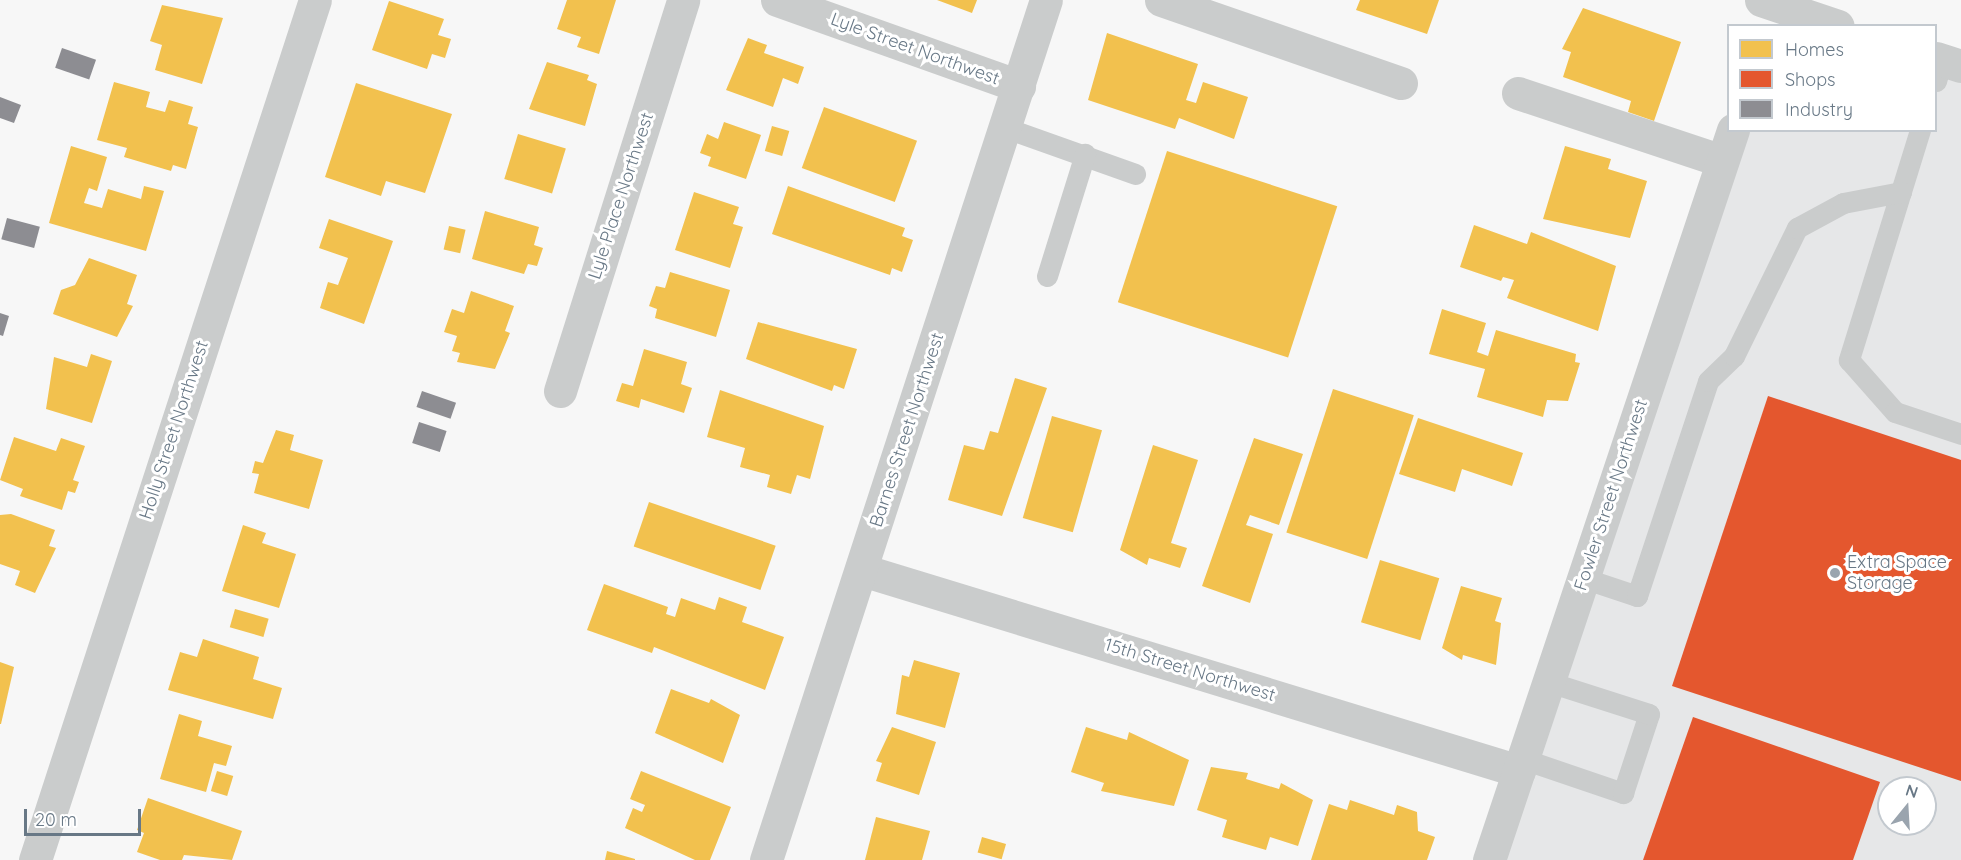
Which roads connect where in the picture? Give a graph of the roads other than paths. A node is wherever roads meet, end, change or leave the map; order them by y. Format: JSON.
{"nodes":[{"id":1,"x":315,"y":0,"type":"edge"},
{"id":2,"x":683,"y":0,"type":"edge"},
{"id":3,"x":777,"y":0,"type":"edge"},
{"id":4,"x":1046,"y":0,"type":"edge"},
{"id":5,"x":1161,"y":0,"type":"edge"},
{"id":6,"x":1770,"y":8,"type":"edge"},
{"id":7,"x":1830,"y":24,"type":"edge"},
{"id":8,"x":1401,"y":83,"type":"dead end"},
{"id":9,"x":1019,"y":86,"type":"junction"},
{"id":10,"x":1518,"y":93,"type":"dead end"},
{"id":11,"x":1006,"y":128,"type":"junction"},
{"id":12,"x":1732,"y":132,"type":"edge"},
{"id":13,"x":1919,"y":132,"type":"edge"},
{"id":14,"x":1085,"y":154,"type":"junction"},
{"id":15,"x":1722,"y":161,"type":"junction"},
{"id":16,"x":1136,"y":174,"type":"dead end"},
{"id":17,"x":1901,"y":192,"type":"junction"},
{"id":18,"x":1047,"y":276,"type":"dead end"},
{"id":19,"x":560,"y":391,"type":"dead end"},
{"id":20,"x":1961,"y":434,"type":"edge"},
{"id":21,"x":862,"y":570,"type":"junction"},
{"id":22,"x":1583,"y":578,"type":"junction"},
{"id":23,"x":1549,"y":682,"type":"junction"},
{"id":24,"x":1521,"y":765,"type":"junction"},
{"id":25,"x":34,"y":860,"type":"edge"},
{"id":26,"x":766,"y":860,"type":"edge"},
{"id":27,"x":1489,"y":860,"type":"edge"}],
"edges":[{"from":1,"to":25,"type":"street","name":"Holly Street Northwest"},
{"from":2,"to":19,"type":"street","name":"Lyle Place Northwest"},
{"from":3,"to":9,"type":"street","name":"Lyle Street Northwest"},
{"from":4,"to":9,"type":"street","name":"Barnes Street Northwest"},
{"from":5,"to":8,"type":"street"},
{"from":6,"to":7,"type":"street"},
{"from":9,"to":11,"type":"street","name":"Barnes Street Northwest"},
{"from":10,"to":15,"type":"street"},
{"from":11,"to":14,"type":"lane"},
{"from":11,"to":21,"type":"street","name":"Barnes Street Northwest"},
{"from":12,"to":15,"type":"street","name":"Fowler Street Northwest"},
{"from":13,"to":17,"type":"lane"},
{"from":14,"to":16,"type":"lane"},
{"from":14,"to":18,"type":"lane"},
{"from":15,"to":22,"type":"street","name":"Fowler Street Northwest"},
{"from":17,"to":20,"type":"lane"},
{"from":17,"to":22,"type":"lane"},
{"from":21,"to":24,"type":"street","name":"15th Street Northwest"},
{"from":21,"to":26,"type":"street","name":"Barnes Street Northwest"},
{"from":22,"to":23,"type":"street","name":"Fowler Street Northwest"},
{"from":23,"to":24,"type":"street","name":"Fowler Street Northwest"},
{"from":23,"to":24,"type":"lane"},
{"from":24,"to":27,"type":"street","name":"Fowler Street Northwest"}]}
